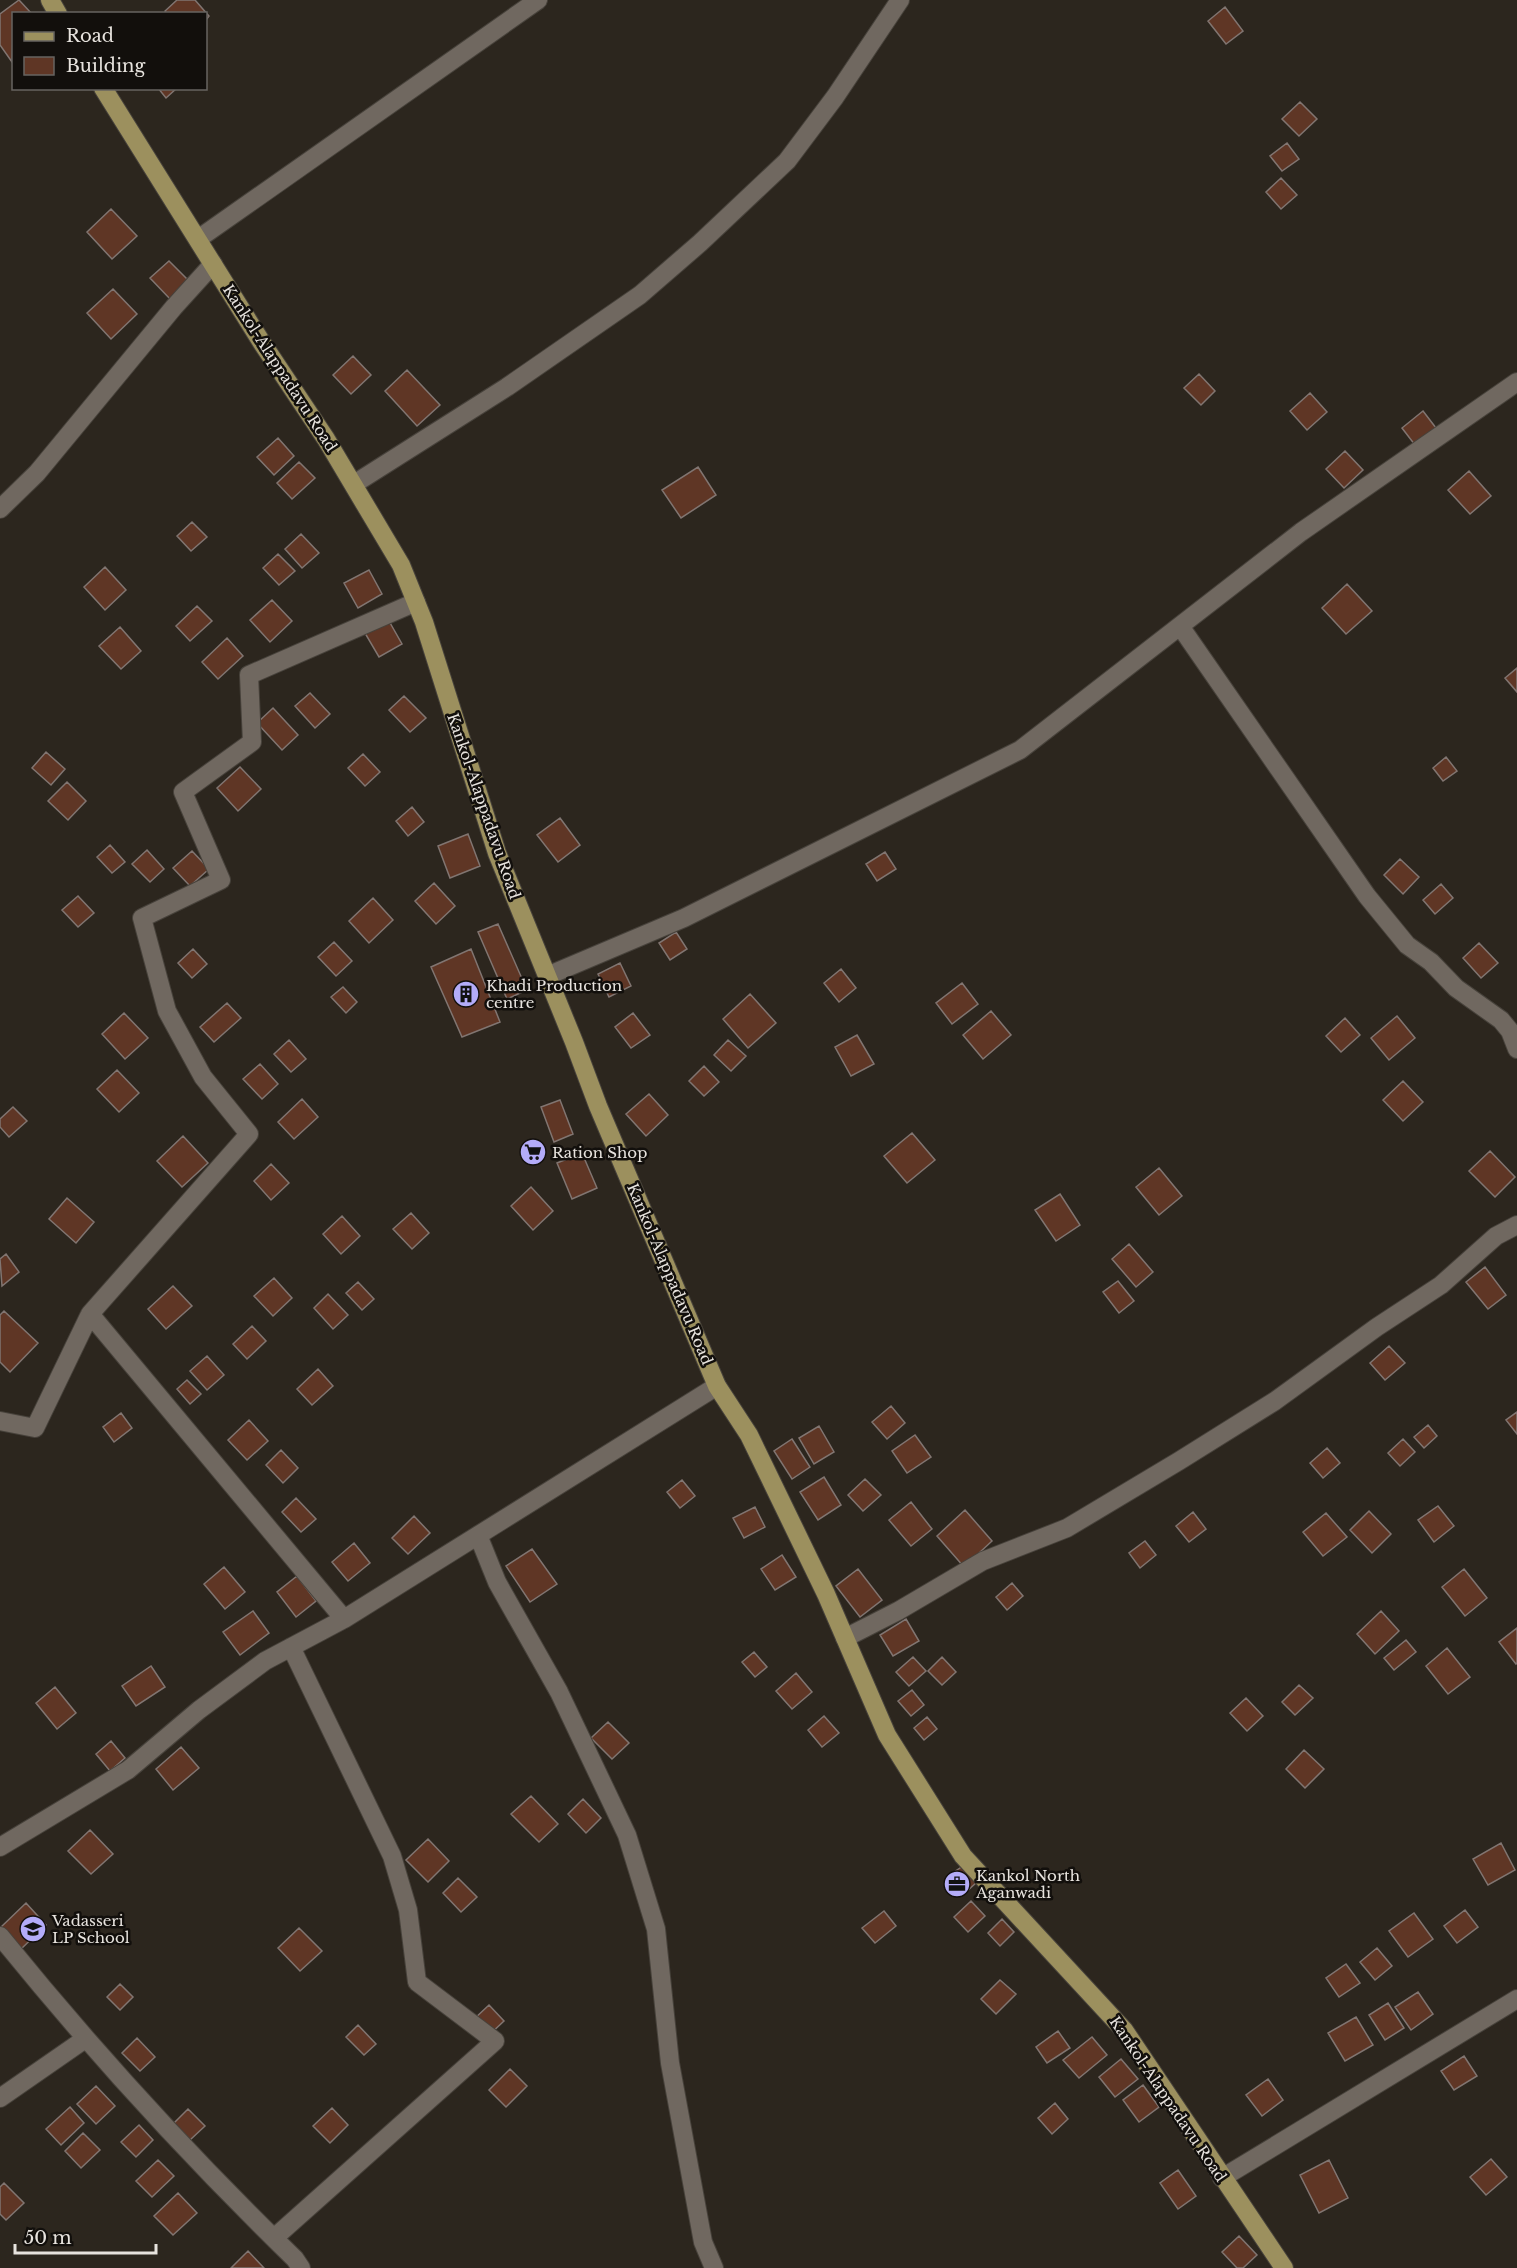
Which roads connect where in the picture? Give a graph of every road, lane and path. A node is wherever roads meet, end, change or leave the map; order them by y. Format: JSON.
{"nodes":[{"id":1,"x":538,"y":0,"type":"edge"},
{"id":2,"x":900,"y":0,"type":"edge"},
{"id":3,"x":104,"y":90,"type":"edge"},
{"id":4,"x":198,"y":239,"type":"junction"},
{"id":5,"x":213,"y":264,"type":"junction"},
{"id":6,"x":1517,"y":382,"type":"edge"},
{"id":7,"x":354,"y":484,"type":"junction"},
{"id":8,"x":0,"y":509,"type":"edge"},
{"id":9,"x":416,"y":602,"type":"junction"},
{"id":10,"x":1180,"y":626,"type":"junction"},
{"id":11,"x":547,"y":976,"type":"junction"},
{"id":12,"x":1517,"y":1049,"type":"edge"},
{"id":13,"x":1517,"y":1225,"type":"edge"},
{"id":14,"x":90,"y":1314,"type":"junction"},
{"id":15,"x":717,"y":1386,"type":"junction"},
{"id":16,"x":0,"y":1421,"type":"edge"},
{"id":17,"x":478,"y":1535,"type":"junction"},
{"id":18,"x":344,"y":1619,"type":"junction"},
{"id":19,"x":846,"y":1638,"type":"junction"},
{"id":20,"x":291,"y":1647,"type":"junction"},
{"id":21,"x":0,"y":1847,"type":"edge"},
{"id":22,"x":0,"y":1936,"type":"edge"},
{"id":23,"x":1517,"y":1999,"type":"edge"},
{"id":24,"x":85,"y":2038,"type":"junction"},
{"id":25,"x":0,"y":2098,"type":"edge"},
{"id":26,"x":1222,"y":2178,"type":"junction"},
{"id":27,"x":274,"y":2238,"type":"junction"},
{"id":28,"x":301,"y":2268,"type":"edge"},
{"id":29,"x":714,"y":2268,"type":"edge"},
{"id":30,"x":1284,"y":2268,"type":"edge"}],
"edges":[{"from":1,"to":4,"type":"street"},
{"from":2,"to":7,"type":"street"},
{"from":3,"to":4,"type":"main road","name":"Kankol-Alappadavu Road"},
{"from":4,"to":5,"type":"main road","name":"Kankol-Alappadavu Road"},
{"from":5,"to":7,"type":"main road","name":"Kankol-Alappadavu Road"},
{"from":5,"to":8,"type":"street"},
{"from":6,"to":10,"type":"street"},
{"from":7,"to":9,"type":"main road","name":"Kankol-Alappadavu Road"},
{"from":9,"to":11,"type":"main road","name":"Kankol-Alappadavu Road"},
{"from":9,"to":14,"type":"street"},
{"from":10,"to":11,"type":"street"},
{"from":10,"to":12,"type":"street"},
{"from":11,"to":15,"type":"main road","name":"Kankol-Alappadavu Road"},
{"from":13,"to":19,"type":"street"},
{"from":14,"to":16,"type":"street"},
{"from":14,"to":18,"type":"street"},
{"from":15,"to":17,"type":"street"},
{"from":15,"to":19,"type":"main road","name":"Kankol-Alappadavu Road"},
{"from":17,"to":18,"type":"street"},
{"from":17,"to":29,"type":"street"},
{"from":18,"to":20,"type":"street"},
{"from":19,"to":26,"type":"main road","name":"Kankol-Alappadavu Road"},
{"from":20,"to":21,"type":"street"},
{"from":20,"to":27,"type":"street"},
{"from":22,"to":24,"type":"street"},
{"from":23,"to":26,"type":"street"},
{"from":24,"to":25,"type":"street"},
{"from":24,"to":27,"type":"street"},
{"from":26,"to":30,"type":"main road","name":"Kankol-Alappadavu Road"},
{"from":27,"to":28,"type":"street"}]}
